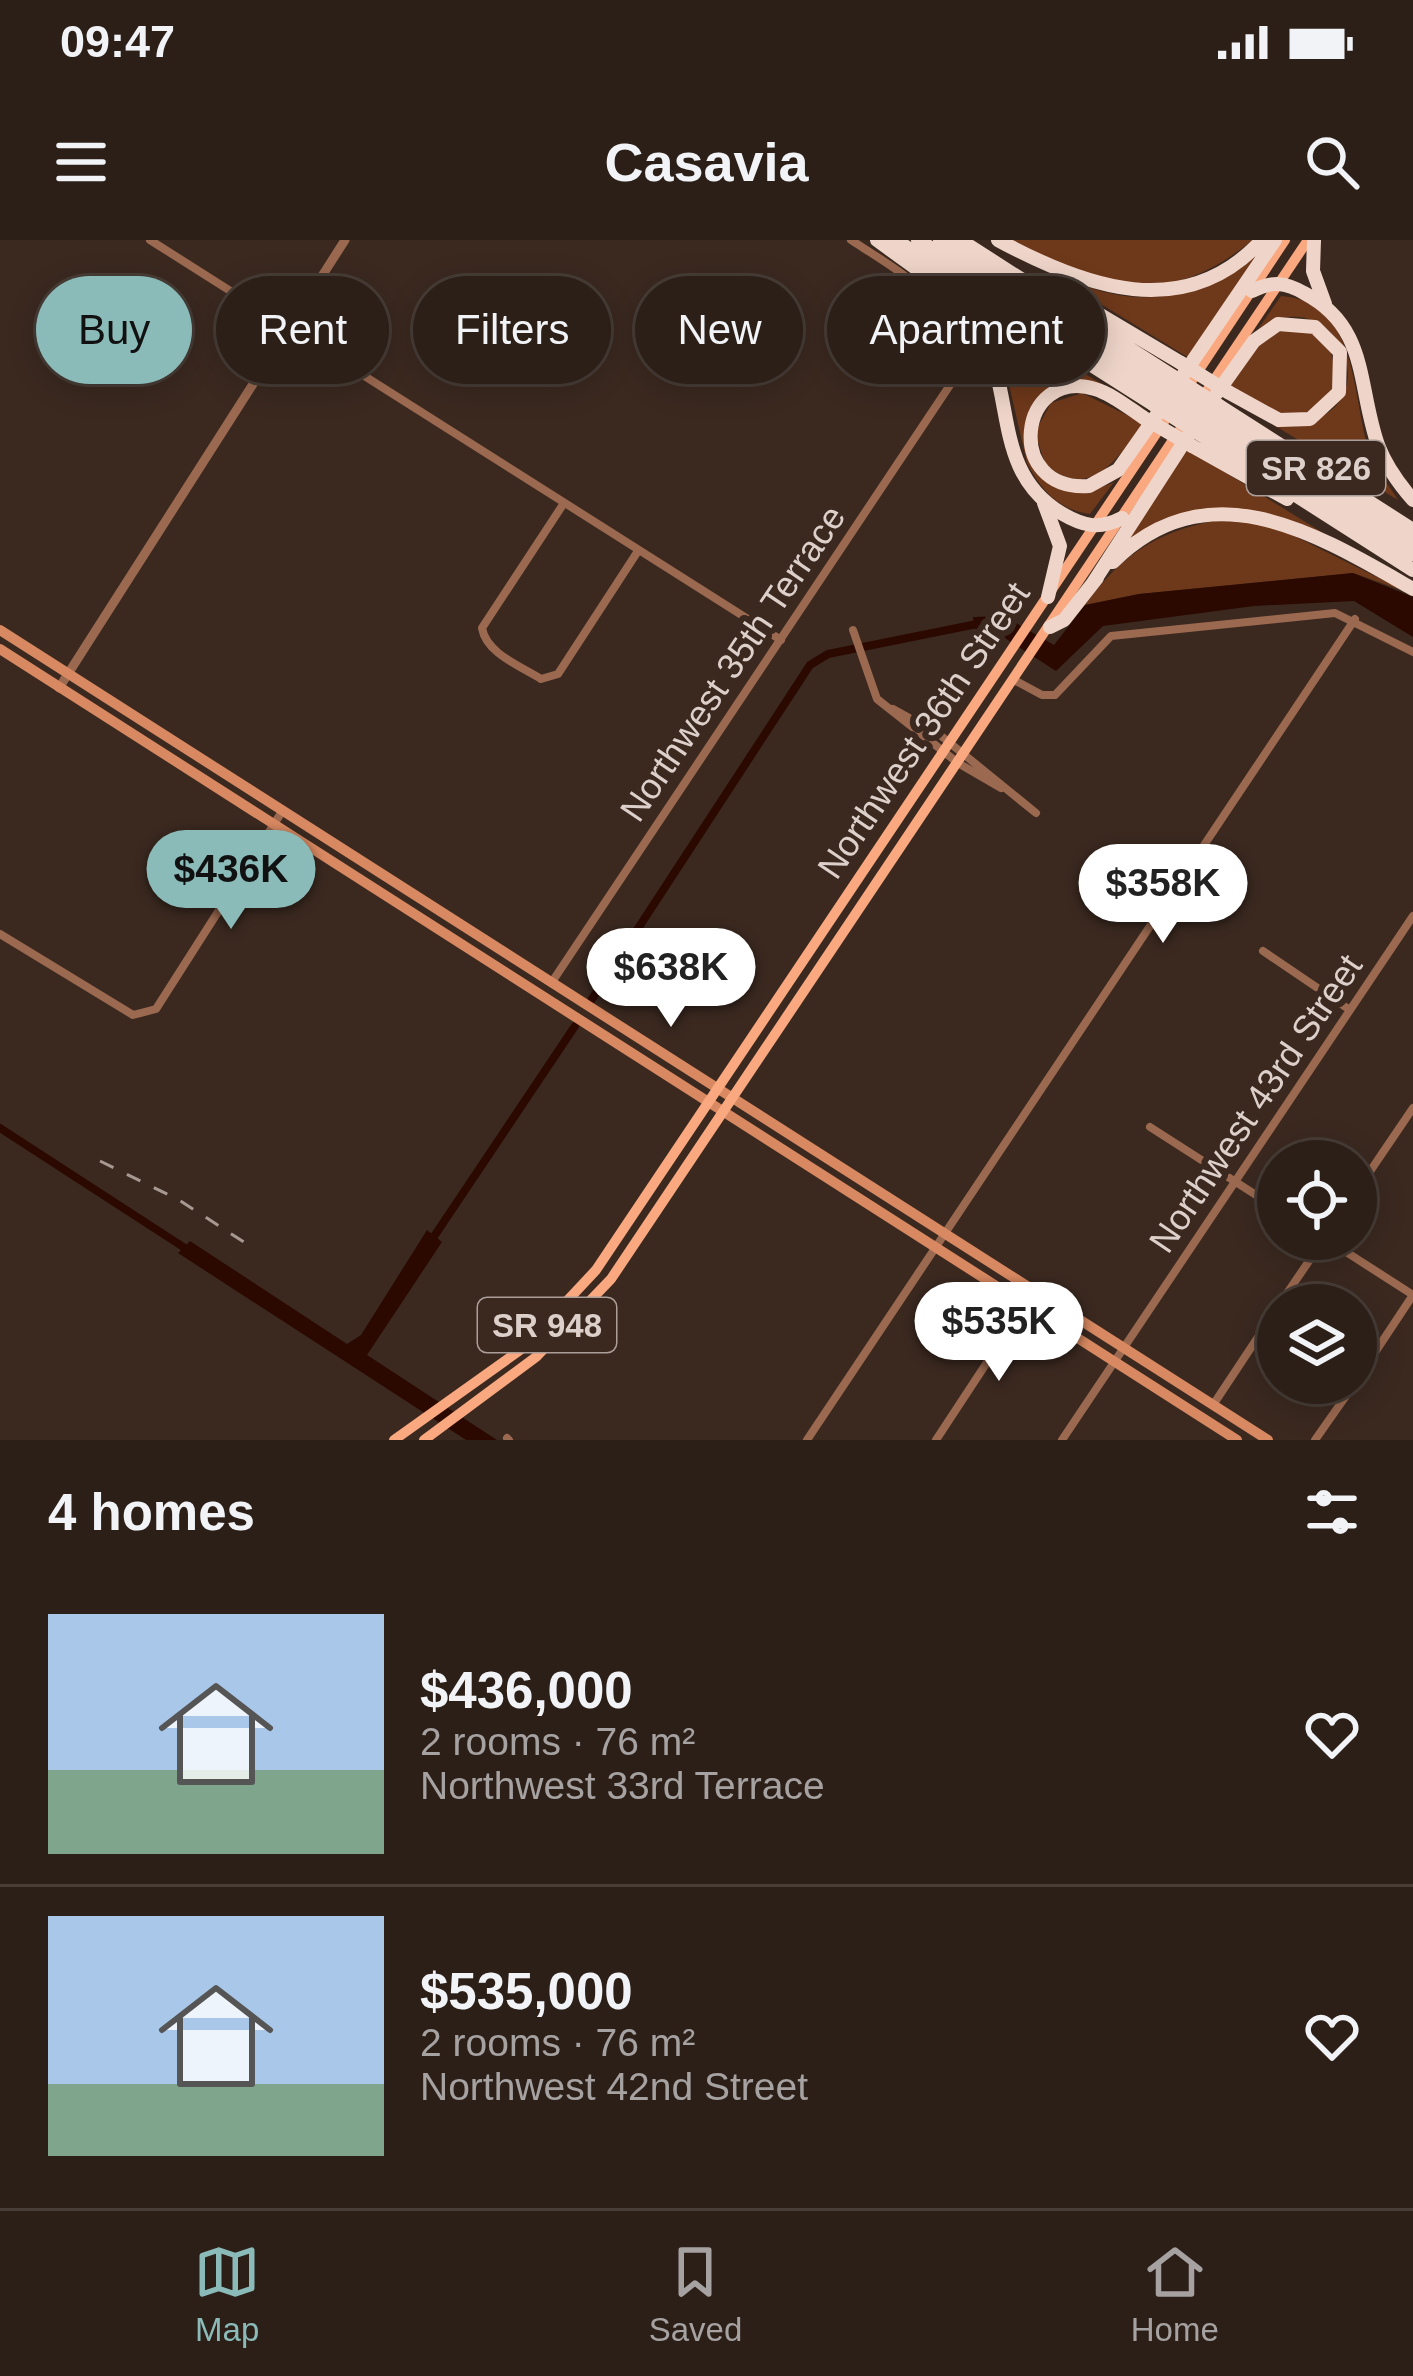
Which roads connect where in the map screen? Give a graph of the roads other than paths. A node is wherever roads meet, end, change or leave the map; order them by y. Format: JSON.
{"nodes":[{"id":1,"x":150,"y":240,"type":"edge"},
{"id":2,"x":345,"y":240,"type":"edge"},
{"id":3,"x":851,"y":240,"type":"edge"},
{"id":4,"x":877,"y":240,"type":"edge"},
{"id":5,"x":895,"y":240,"type":"edge"},
{"id":6,"x":918,"y":240,"type":"edge"},
{"id":7,"x":940,"y":240,"type":"edge"},
{"id":8,"x":960,"y":240,"type":"edge"},
{"id":9,"x":998,"y":240,"type":"edge"},
{"id":10,"x":1262,"y":240,"type":"edge"},
{"id":11,"x":1275,"y":240,"type":"edge"},
{"id":12,"x":1285,"y":240,"type":"edge"},
{"id":13,"x":1311,"y":240,"type":"edge"},
{"id":14,"x":322,"y":276,"type":"edge"},
{"id":15,"x":216,"y":283,"type":"edge"},
{"id":16,"x":1278,"y":283,"type":"junction"},
{"id":17,"x":1252,"y":291,"type":"junction"},
{"id":18,"x":1325,"y":304,"type":"junction"},
{"id":19,"x":253,"y":384,"type":"edge"},
{"id":20,"x":375,"y":384,"type":"edge"},
{"id":21,"x":1163,"y":390,"type":"junction"},
{"id":22,"x":1206,"y":425,"type":"junction"},
{"id":23,"x":1413,"y":500,"type":"edge"},
{"id":24,"x":564,"y":503,"type":"junction"},
{"id":25,"x":1044,"y":503,"type":"junction"},
{"id":26,"x":1122,"y":518,"type":"junction"},
{"id":27,"x":1095,"y":526,"type":"junction"},
{"id":28,"x":1413,"y":530,"type":"edge"},
{"id":29,"x":1413,"y":543,"type":"edge"},
{"id":30,"x":638,"y":551,"type":"junction"},
{"id":31,"x":1413,"y":554,"type":"edge"},
{"id":32,"x":1413,"y":570,"type":"edge"},
{"id":33,"x":1093,"y":583,"type":"junction"},
{"id":34,"x":1413,"y":589,"type":"edge"},
{"id":35,"x":1048,"y":597,"type":"junction"},
{"id":36,"x":1354,"y":619,"type":"junction"},
{"id":37,"x":1049,"y":627,"type":"junction"},
{"id":38,"x":0,"y":630,"type":"edge"},
{"id":39,"x":854,"y":634,"type":"dead end"},
{"id":40,"x":781,"y":640,"type":"junction"},
{"id":41,"x":0,"y":649,"type":"edge"},
{"id":42,"x":1413,"y":652,"type":"edge"},
{"id":43,"x":68,"y":673,"type":"junction"},
{"id":44,"x":1014,"y":680,"type":"junction"},
{"id":45,"x":58,"y":688,"type":"junction"},
{"id":46,"x":948,"y":749,"type":"junction"},
{"id":47,"x":960,"y":759,"type":"junction"},
{"id":48,"x":244,"y":786,"type":"junction"},
{"id":49,"x":245,"y":807,"type":"junction"},
{"id":50,"x":283,"y":811,"type":"junction"},
{"id":51,"x":1036,"y":813,"type":"dead end"},
{"id":52,"x":274,"y":826,"type":"junction"},
{"id":53,"x":890,"y":835,"type":"junction"},
{"id":54,"x":904,"y":844,"type":"junction"},
{"id":55,"x":410,"y":892,"type":"junction"},
{"id":56,"x":401,"y":907,"type":"junction"},
{"id":57,"x":1413,"y":916,"type":"edge"},
{"id":58,"x":0,"y":934,"type":"edge"},
{"id":59,"x":1263,"y":951,"type":"dead end"},
{"id":60,"x":552,"y":982,"type":"junction"},
{"id":61,"x":1350,"y":1010,"type":"junction"},
{"id":62,"x":718,"y":1088,"type":"junction"},
{"id":63,"x":734,"y":1099,"type":"junction"},
{"id":64,"x":708,"y":1103,"type":"junction"},
{"id":65,"x":1413,"y":1108,"type":"edge"},
{"id":66,"x":724,"y":1113,"type":"junction"},
{"id":67,"x":1150,"y":1127,"type":"dead end"},
{"id":68,"x":1377,"y":1161,"type":"edge"},
{"id":69,"x":1234,"y":1181,"type":"junction"},
{"id":70,"x":1257,"y":1196,"type":"edge"},
{"id":71,"x":944,"y":1234,"type":"junction"},
{"id":72,"x":935,"y":1248,"type":"junction"},
{"id":73,"x":1358,"y":1260,"type":"edge"},
{"id":74,"x":1035,"y":1291,"type":"junction"},
{"id":75,"x":1413,"y":1295,"type":"edge"},
{"id":76,"x":1025,"y":1305,"type":"junction"},
{"id":77,"x":1257,"y":1339,"type":"edge"},
{"id":78,"x":1123,"y":1347,"type":"junction"},
{"id":79,"x":1377,"y":1349,"type":"edge"},
{"id":80,"x":1114,"y":1361,"type":"junction"},
{"id":81,"x":1340,"y":1404,"type":"edge"},
{"id":82,"x":1213,"y":1405,"type":"junction"},
{"id":83,"x":1215,"y":1426,"type":"junction"},
{"id":84,"x":394,"y":1440,"type":"edge"},
{"id":85,"x":424,"y":1440,"type":"edge"},
{"id":86,"x":807,"y":1440,"type":"edge"},
{"id":87,"x":936,"y":1440,"type":"edge"},
{"id":88,"x":1062,"y":1440,"type":"edge"},
{"id":89,"x":1237,"y":1440,"type":"edge"},
{"id":90,"x":1268,"y":1440,"type":"edge"},
{"id":91,"x":1315,"y":1440,"type":"edge"}],
"edges":[{"from":1,"to":15,"type":"street"},
{"from":2,"to":14,"type":"street"},
{"from":3,"to":40,"type":"street","name":"Northwest 35th Terrace"},
{"from":4,"to":25,"type":"highway"},
{"from":5,"to":21,"type":"highway","number":"SR 826"},
{"from":6,"to":21,"type":"highway"},
{"from":7,"to":21,"type":"highway"},
{"from":8,"to":21,"type":"highway"},
{"from":9,"to":10,"type":"highway"},
{"from":11,"to":21,"type":"highway"},
{"from":12,"to":17,"type":"main road","name":"Northwest 36th Street"},
{"from":13,"to":16,"type":"main road","name":"Northwest 36th Street"},
{"from":13,"to":18,"type":"highway"},
{"from":16,"to":17,"type":"highway"},
{"from":16,"to":18,"type":"highway"},
{"from":16,"to":26,"type":"main road","name":"Northwest 36th Street"},
{"from":17,"to":27,"type":"main road","name":"Northwest 36th Street","number":"SR 948"},
{"from":18,"to":23,"type":"highway"},
{"from":19,"to":43,"type":"street"},
{"from":20,"to":24,"type":"street"},
{"from":21,"to":22,"type":"highway","bridge":true},
{"from":21,"to":22,"type":"highway","number":"SR 826","bridge":true},
{"from":21,"to":33,"type":"highway","bridge":true},
{"from":22,"to":28,"type":"highway","number":"SR 826"},
{"from":22,"to":29,"type":"highway"},
{"from":22,"to":31,"type":"highway"},
{"from":22,"to":32,"type":"highway","number":"SR 826"},
{"from":24,"to":30,"type":"street"},
{"from":24,"to":30,"type":"street"},
{"from":25,"to":27,"type":"highway"},
{"from":25,"to":35,"type":"highway"},
{"from":26,"to":27,"type":"highway"},
{"from":26,"to":37,"type":"main road","name":"Northwest 36th Street"},
{"from":27,"to":35,"type":"main road","name":"Northwest 36th Street","number":"SR 948"},
{"from":30,"to":40,"type":"street"},
{"from":33,"to":34,"type":"highway"},
{"from":33,"to":37,"type":"highway"},
{"from":35,"to":46,"type":"main road","name":"Northwest 36th Street","number":"SR 948"},
{"from":36,"to":42,"type":"street"},
{"from":36,"to":44,"type":"street"},
{"from":36,"to":71,"type":"street"},
{"from":37,"to":44,"type":"main road","name":"Northwest 36th Street","number":"SR 948"},
{"from":38,"to":43,"type":"main road"},
{"from":39,"to":46,"type":"street"},
{"from":40,"to":60,"type":"street","name":"Northwest 35th Terrace"},
{"from":41,"to":45,"type":"main road"},
{"from":43,"to":45,"type":"street"},
{"from":43,"to":48,"type":"main road"},
{"from":44,"to":47,"type":"main road","name":"Northwest 36th Street","number":"SR 948"},
{"from":45,"to":49,"type":"main road"},
{"from":46,"to":47,"type":"street"},
{"from":46,"to":53,"type":"main road","name":"Northwest 36th Street","number":"SR 948"},
{"from":47,"to":51,"type":"street"},
{"from":47,"to":54,"type":"main road","name":"Northwest 36th Street","number":"SR 948"},
{"from":48,"to":49,"type":"main road"},
{"from":48,"to":50,"type":"main road"},
{"from":49,"to":52,"type":"main road"},
{"from":50,"to":52,"type":"street"},
{"from":50,"to":55,"type":"main road"},
{"from":52,"to":56,"type":"main road"},
{"from":52,"to":58,"type":"street"},
{"from":53,"to":54,"type":"main road"},
{"from":53,"to":62,"type":"main road","name":"Northwest 36th Street","number":"SR 948"},
{"from":54,"to":63,"type":"main road","name":"Northwest 36th Street","number":"SR 948"},
{"from":55,"to":56,"type":"main road"},
{"from":55,"to":60,"type":"main road"},
{"from":56,"to":64,"type":"main road"},
{"from":57,"to":61,"type":"street","name":"Northwest 43rd Street"},
{"from":59,"to":61,"type":"street"},
{"from":60,"to":62,"type":"main road"},
{"from":61,"to":69,"type":"street","name":"Northwest 43rd Street"},
{"from":62,"to":63,"type":"main road"},
{"from":62,"to":64,"type":"main road","name":"Northwest 36th Street","number":"SR 948"},
{"from":63,"to":66,"type":"main road","name":"Northwest 36th Street","number":"SR 948"},
{"from":63,"to":71,"type":"main road"},
{"from":64,"to":66,"type":"main road"},
{"from":64,"to":84,"type":"main road","name":"Northwest 36th Street","number":"SR 948"},
{"from":65,"to":68,"type":"street"},
{"from":66,"to":72,"type":"main road"},
{"from":66,"to":85,"type":"main road","name":"Northwest 36th Street","number":"SR 948"},
{"from":67,"to":69,"type":"street"},
{"from":69,"to":70,"type":"street"},
{"from":69,"to":78,"type":"street","name":"Northwest 43rd Street"},
{"from":71,"to":72,"type":"street"},
{"from":71,"to":74,"type":"main road"},
{"from":72,"to":76,"type":"main road"},
{"from":72,"to":86,"type":"street"},
{"from":73,"to":75,"type":"street"},
{"from":74,"to":76,"type":"street"},
{"from":74,"to":78,"type":"main road"},
{"from":75,"to":79,"type":"street"},
{"from":76,"to":80,"type":"main road"},
{"from":76,"to":87,"type":"street"},
{"from":77,"to":82,"type":"street"},
{"from":78,"to":80,"type":"street","name":"Northwest 43rd Street"},
{"from":78,"to":82,"type":"main road"},
{"from":80,"to":83,"type":"main road"},
{"from":80,"to":88,"type":"street","name":"Northwest 43rd Street"},
{"from":81,"to":91,"type":"street"},
{"from":82,"to":83,"type":"main road"},
{"from":82,"to":90,"type":"main road"},
{"from":83,"to":89,"type":"main road"}]}
